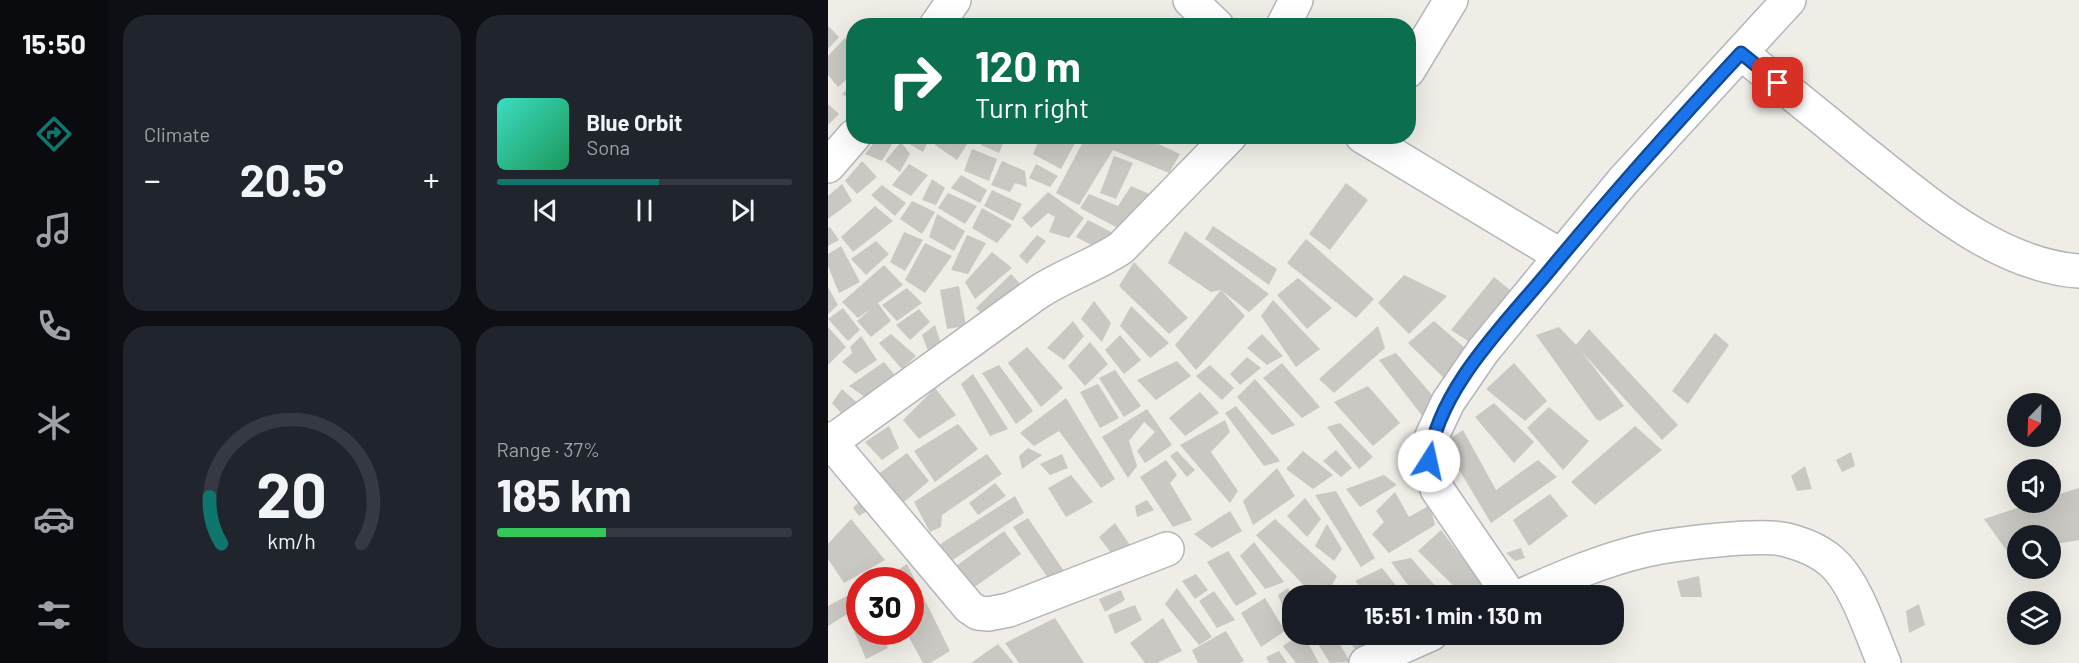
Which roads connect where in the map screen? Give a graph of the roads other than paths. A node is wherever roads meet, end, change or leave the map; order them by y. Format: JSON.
{"nodes":[{"id":1,"x":954,"y":0,"type":"edge"},
{"id":2,"x":1190,"y":0,"type":"edge"},
{"id":3,"x":1296,"y":0,"type":"edge"},
{"id":4,"x":1451,"y":0,"type":"edge"},
{"id":5,"x":1789,"y":0,"type":"edge"},
{"id":6,"x":942,"y":18,"type":"edge"},
{"id":7,"x":1209,"y":18,"type":"edge"},
{"id":8,"x":1287,"y":18,"type":"edge"},
{"id":9,"x":1741,"y":53,"type":"junction"},
{"id":10,"x":1416,"y":58,"type":"edge"},
{"id":11,"x":847,"y":144,"type":"edge"},
{"id":12,"x":1222,"y":144,"type":"edge"},
{"id":13,"x":1376,"y":144,"type":"edge"},
{"id":14,"x":828,"y":166,"type":"edge"},
{"id":15,"x":1561,"y":256,"type":"junction"},
{"id":16,"x":2079,"y":271,"type":"edge"},
{"id":17,"x":830,"y":440,"type":"edge"},
{"id":18,"x":1167,"y":549,"type":"dead end"},
{"id":19,"x":1502,"y":585,"type":"edge"},
{"id":20,"x":1545,"y":585,"type":"edge"},
{"id":21,"x":1406,"y":645,"type":"edge"},
{"id":22,"x":1366,"y":663,"type":"edge"},
{"id":23,"x":1884,"y":663,"type":"edge"}],
"edges":[{"from":1,"to":6,"type":"street"},
{"from":2,"to":7,"type":"street"},
{"from":3,"to":8,"type":"street"},
{"from":4,"to":10,"type":"street"},
{"from":5,"to":9,"type":"street"},
{"from":9,"to":15,"type":"street"},
{"from":9,"to":16,"type":"street"},
{"from":11,"to":14,"type":"street"},
{"from":12,"to":17,"type":"street"},
{"from":13,"to":15,"type":"street"},
{"from":15,"to":19,"type":"street"},
{"from":17,"to":18,"type":"street"},
{"from":20,"to":23,"type":"street"},
{"from":21,"to":22,"type":"street"}]}
